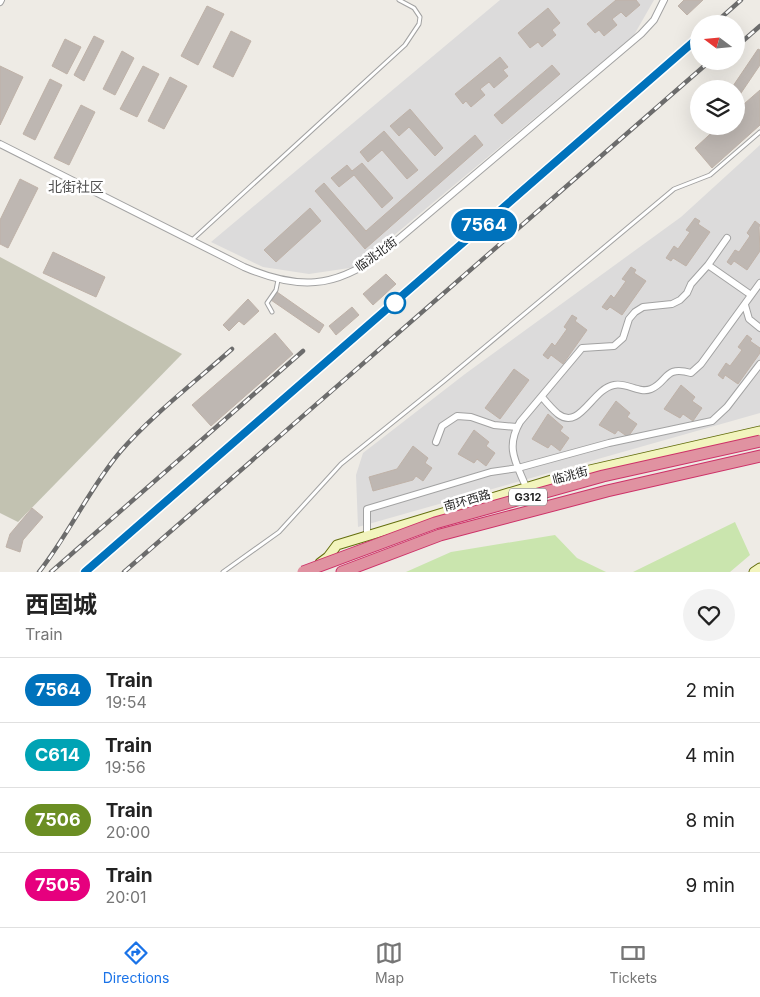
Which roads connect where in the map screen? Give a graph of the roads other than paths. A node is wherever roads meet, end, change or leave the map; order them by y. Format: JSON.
{"nodes":[{"id":1,"x":399,"y":0,"type":"edge"},
{"id":2,"x":664,"y":0,"type":"edge"},
{"id":3,"x":760,"y":132,"type":"edge"},
{"id":4,"x":0,"y":144,"type":"edge"},
{"id":5,"x":727,"y":238,"type":"dead end"},
{"id":6,"x":191,"y":241,"type":"junction"},
{"id":7,"x":708,"y":265,"type":"junction"},
{"id":8,"x":278,"y":280,"type":"junction"},
{"id":9,"x":760,"y":283,"type":"edge"},
{"id":10,"x":750,"y":295,"type":"junction"},
{"id":11,"x":745,"y":305,"type":"junction"},
{"id":12,"x":272,"y":312,"type":"dead end"},
{"id":13,"x":760,"y":328,"type":"edge"},
{"id":14,"x":760,"y":364,"type":"edge"},
{"id":15,"x":542,"y":397,"type":"junction"},
{"id":16,"x":517,"y":427,"type":"junction"},
{"id":17,"x":760,"y":431,"type":"edge"},
{"id":18,"x":760,"y":441,"type":"edge"},
{"id":19,"x":436,"y":442,"type":"dead end"},
{"id":20,"x":760,"y":456,"type":"edge"},
{"id":21,"x":518,"y":468,"type":"junction"},
{"id":22,"x":526,"y":487,"type":"junction"},
{"id":23,"x":367,"y":536,"type":"junction"},
{"id":24,"x":760,"y":568,"type":"edge"},
{"id":25,"x":223,"y":572,"type":"edge"},
{"id":26,"x":302,"y":572,"type":"edge"},
{"id":27,"x":307,"y":572,"type":"edge"},
{"id":28,"x":342,"y":572,"type":"edge"},
{"id":29,"x":754,"y":572,"type":"edge"}],
"edges":[{"from":1,"to":6,"type":"lane"},
{"from":2,"to":8,"type":"street","name":"临洮北街"},
{"from":3,"to":25,"type":"lane"},
{"from":4,"to":6,"type":"street","name":"临洮北街"},
{"from":5,"to":7,"type":"street"},
{"from":6,"to":8,"type":"street","name":"临洮北街"},
{"from":7,"to":10,"type":"street"},
{"from":7,"to":15,"type":"street"},
{"from":8,"to":12,"type":"lane"},
{"from":9,"to":10,"type":"street"},
{"from":10,"to":11,"type":"street"},
{"from":11,"to":13,"type":"street"},
{"from":11,"to":15,"type":"street"},
{"from":14,"to":21,"type":"street"},
{"from":15,"to":16,"type":"street"},
{"from":16,"to":19,"type":"street"},
{"from":16,"to":21,"type":"street"},
{"from":17,"to":22,"type":"street","name":"临洮街"},
{"from":18,"to":26,"type":"highway","name":"南环西路","number":"G312","bridge":true},
{"from":20,"to":28,"type":"highway","number":"G312"},
{"from":21,"to":22,"type":"street"},
{"from":21,"to":23,"type":"street"},
{"from":22,"to":23,"type":"street","name":"临洮街"},
{"from":23,"to":27,"type":"street","name":"临洮街"},
{"from":24,"to":29,"type":"street"}]}
